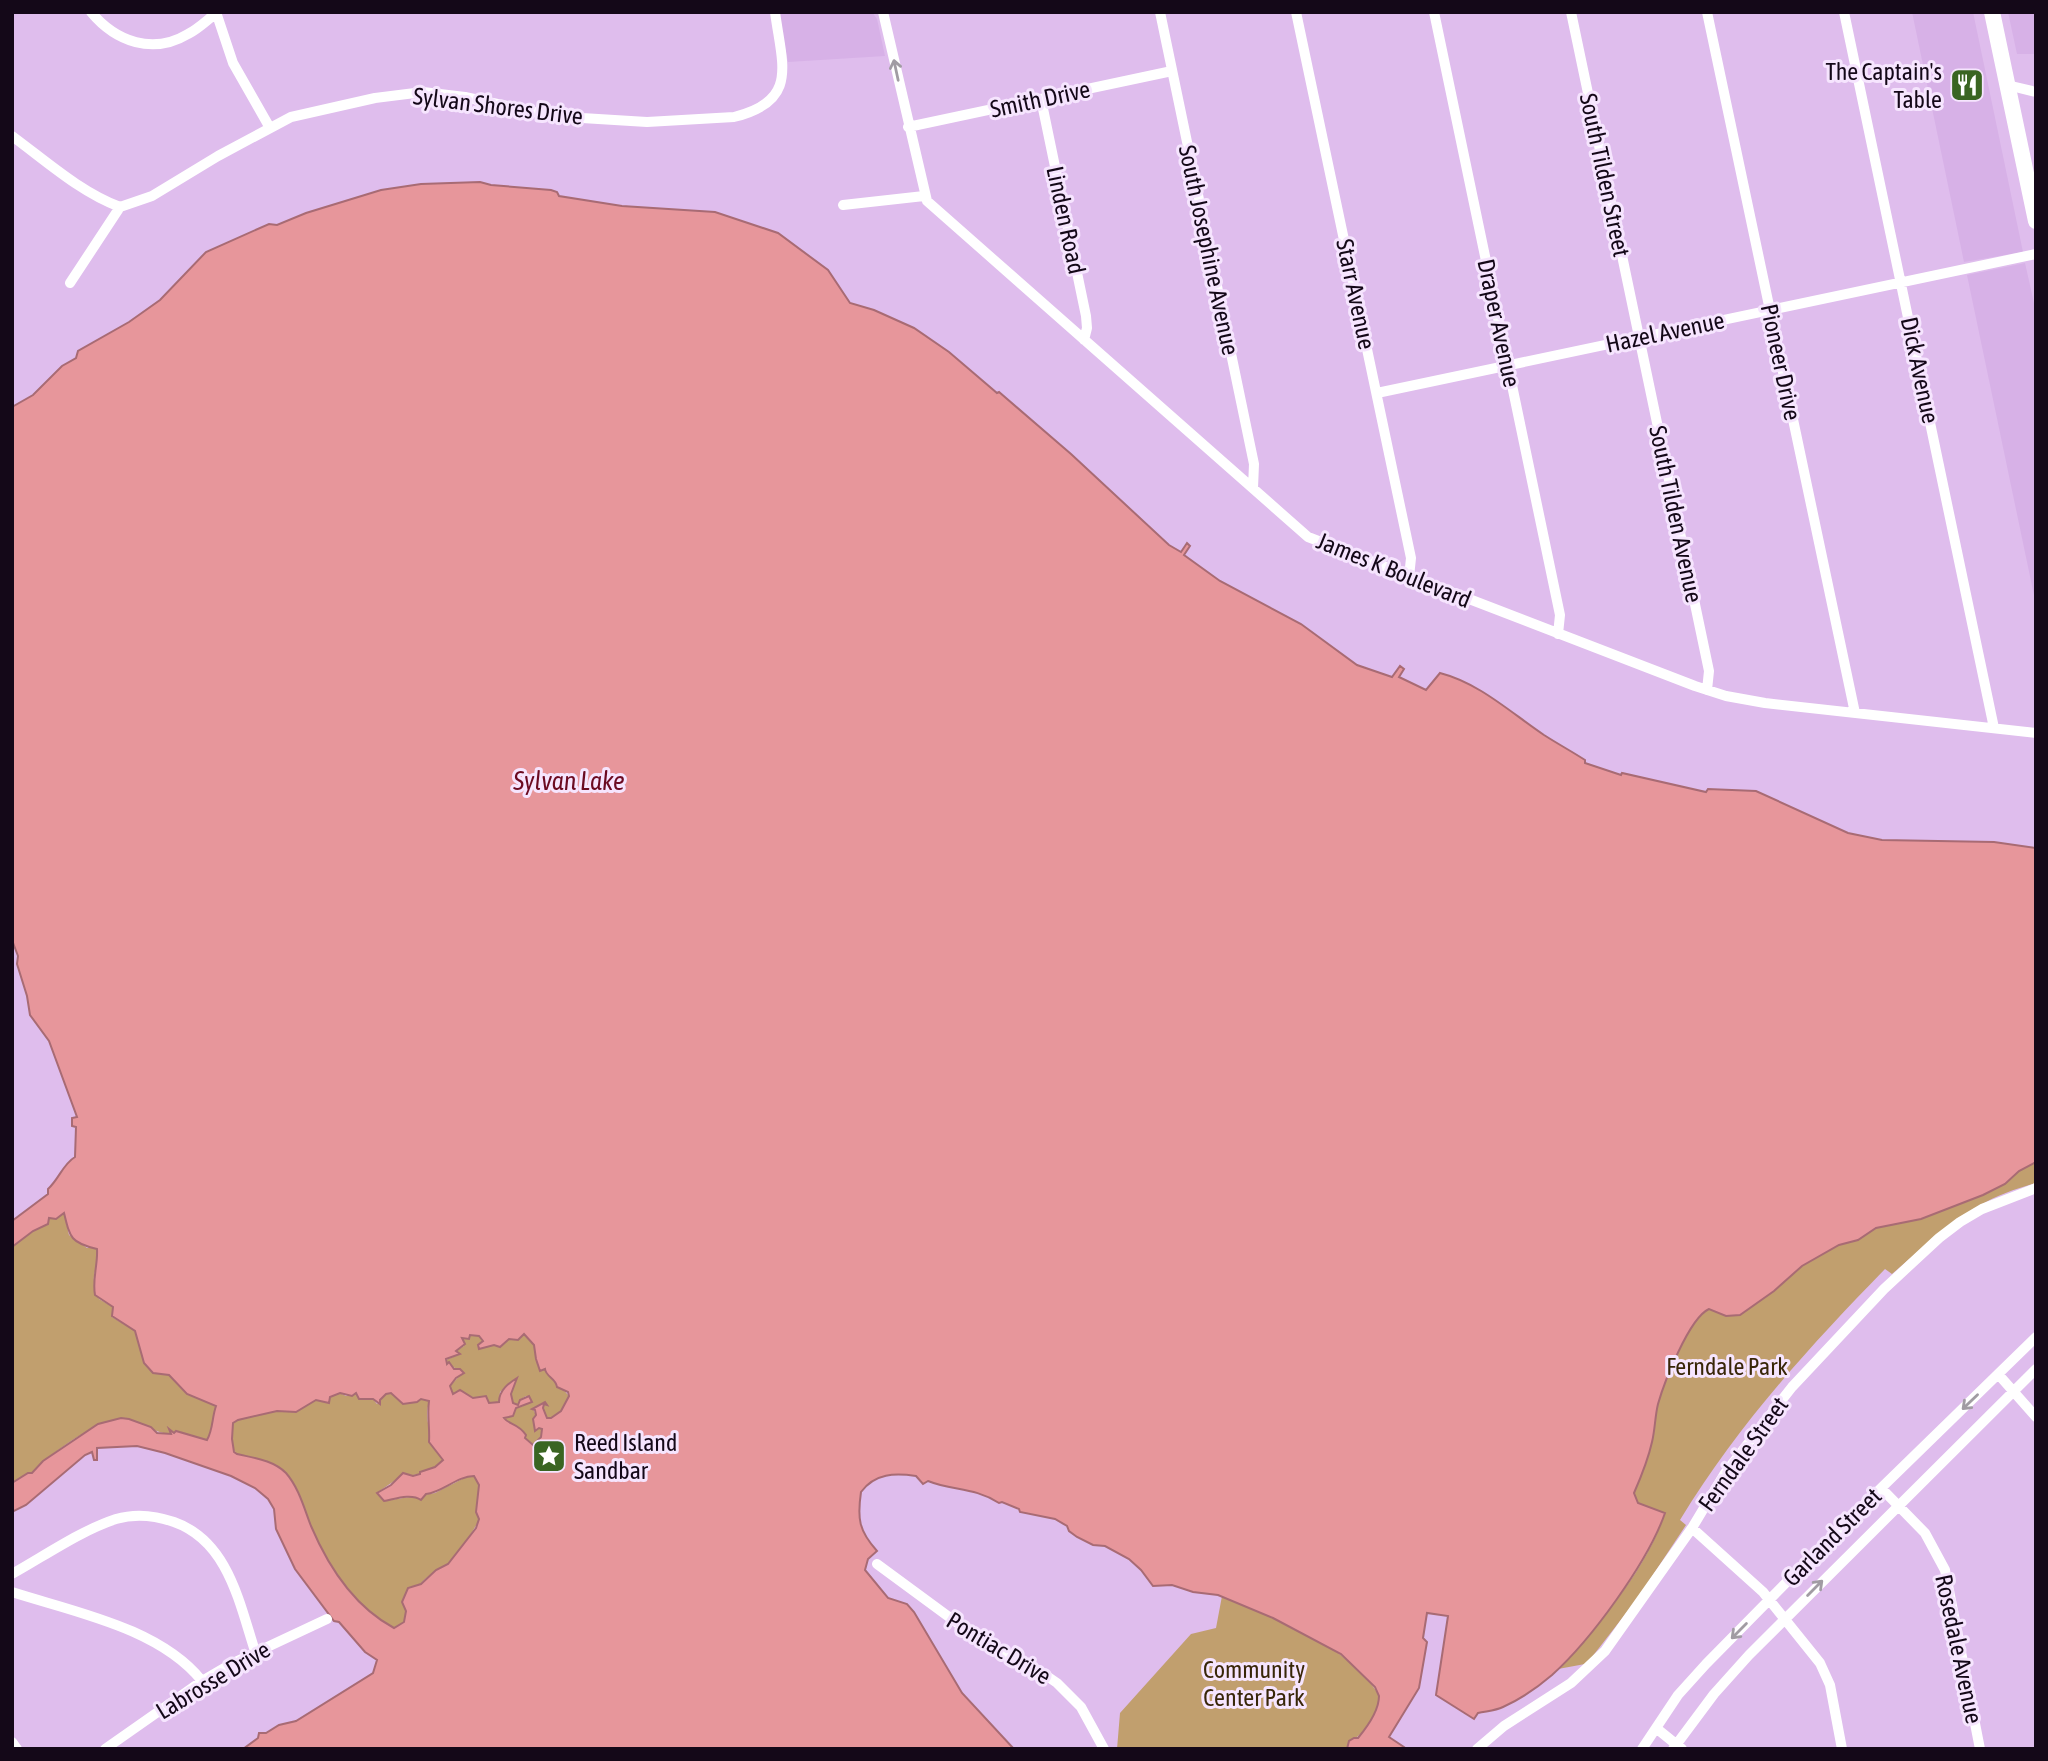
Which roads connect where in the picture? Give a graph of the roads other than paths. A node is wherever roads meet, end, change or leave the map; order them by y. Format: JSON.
{"nodes":[{"id":1,"x":91,"y":12,"type":"edge"},
{"id":2,"x":775,"y":12,"type":"edge"},
{"id":3,"x":883,"y":12,"type":"edge"},
{"id":4,"x":1160,"y":12,"type":"edge"},
{"id":5,"x":1296,"y":12,"type":"edge"},
{"id":6,"x":1434,"y":12,"type":"edge"},
{"id":7,"x":1570,"y":12,"type":"edge"},
{"id":8,"x":1707,"y":12,"type":"edge"},
{"id":9,"x":1844,"y":12,"type":"edge"},
{"id":10,"x":1992,"y":12,"type":"edge"},
{"id":11,"x":215,"y":13,"type":"edge"},
{"id":12,"x":1172,"y":71,"type":"junction"},
{"id":13,"x":2007,"y":85,"type":"junction"},
{"id":14,"x":2036,"y":92,"type":"edge"},
{"id":15,"x":1041,"y":99,"type":"junction"},
{"id":16,"x":908,"y":127,"type":"junction"},
{"id":17,"x":270,"y":128,"type":"junction"},
{"id":18,"x":12,"y":136,"type":"edge"},
{"id":19,"x":924,"y":197,"type":"junction"},
{"id":20,"x":843,"y":205,"type":"dead end"},
{"id":21,"x":120,"y":207,"type":"junction"},
{"id":22,"x":2036,"y":221,"type":"edge"},
{"id":23,"x":2036,"y":254,"type":"edge"},
{"id":24,"x":70,"y":282,"type":"dead end"},
{"id":25,"x":1901,"y":283,"type":"junction"},
{"id":26,"x":1770,"y":310,"type":"junction"},
{"id":27,"x":1639,"y":338,"type":"junction"},
{"id":28,"x":1084,"y":340,"type":"junction"},
{"id":29,"x":1508,"y":366,"type":"junction"},
{"id":30,"x":1377,"y":393,"type":"junction"},
{"id":31,"x":1253,"y":488,"type":"junction"},
{"id":32,"x":1409,"y":577,"type":"junction"},
{"id":33,"x":1558,"y":634,"type":"junction"},
{"id":34,"x":1707,"y":690,"type":"junction"},
{"id":35,"x":1855,"y":713,"type":"junction"},
{"id":36,"x":1994,"y":728,"type":"junction"},
{"id":37,"x":2036,"y":733,"type":"edge"},
{"id":38,"x":2036,"y":1188,"type":"edge"},
{"id":39,"x":2036,"y":1337,"type":"edge"},
{"id":40,"x":2036,"y":1369,"type":"edge"},
{"id":41,"x":1998,"y":1374,"type":"junction"},
{"id":42,"x":2013,"y":1391,"type":"junction"},
{"id":43,"x":2036,"y":1417,"type":"edge"},
{"id":44,"x":1881,"y":1488,"type":"junction"},
{"id":45,"x":1898,"y":1505,"type":"junction"},
{"id":46,"x":1692,"y":1528,"type":"junction"},
{"id":47,"x":877,"y":1564,"type":"dead end"},
{"id":48,"x":12,"y":1574,"type":"edge"},
{"id":49,"x":12,"y":1592,"type":"edge"},
{"id":50,"x":1769,"y":1600,"type":"junction"},
{"id":51,"x":327,"y":1619,"type":"dead end"},
{"id":52,"x":1783,"y":1620,"type":"junction"},
{"id":53,"x":255,"y":1651,"type":"junction"},
{"id":54,"x":202,"y":1681,"type":"junction"},
{"id":55,"x":1656,"y":1728,"type":"junction"},
{"id":56,"x":12,"y":1742,"type":"edge"},
{"id":57,"x":1677,"y":1747,"type":"edge"},
{"id":58,"x":17,"y":1749,"type":"edge"},
{"id":59,"x":104,"y":1749,"type":"edge"},
{"id":60,"x":1104,"y":1749,"type":"edge"},
{"id":61,"x":1477,"y":1749,"type":"edge"},
{"id":62,"x":1642,"y":1749,"type":"edge"},
{"id":63,"x":1842,"y":1749,"type":"edge"},
{"id":64,"x":1979,"y":1749,"type":"edge"}],
"edges":[{"from":1,"to":11,"type":"street"},
{"from":2,"to":17,"type":"street","name":"Sylvan Shores Drive"},
{"from":16,"to":3,"type":"street","one_way":true},
{"from":4,"to":12,"type":"street","name":"South Josephine Avenue"},
{"from":5,"to":30,"type":"street","name":"Starr Avenue"},
{"from":6,"to":29,"type":"street","name":"Draper Avenue"},
{"from":7,"to":27,"type":"street","name":"South Tilden Street"},
{"from":8,"to":26,"type":"street","name":"Pioneer Drive"},
{"from":9,"to":25,"type":"street","name":"Dick Avenue"},
{"from":10,"to":13,"type":"highway"},
{"from":11,"to":17,"type":"street"},
{"from":12,"to":15,"type":"street","name":"Smith Drive"},
{"from":12,"to":31,"type":"street","name":"South Josephine Avenue"},
{"from":13,"to":14,"type":"street"},
{"from":13,"to":22,"type":"highway"},
{"from":15,"to":16,"type":"street","name":"Smith Drive"},
{"from":15,"to":28,"type":"street","name":"Linden Road"},
{"from":16,"to":19,"type":"street"},
{"from":17,"to":21,"type":"street","name":"Sylvan Shores Drive"},
{"from":18,"to":21,"type":"street"},
{"from":19,"to":20,"type":"street"},
{"from":19,"to":28,"type":"street","name":"James K Boulevard"},
{"from":21,"to":24,"type":"street"},
{"from":23,"to":25,"type":"street","name":"Hazel Avenue"},
{"from":25,"to":26,"type":"street","name":"Hazel Avenue"},
{"from":25,"to":36,"type":"street","name":"Dick Avenue"},
{"from":26,"to":27,"type":"street","name":"Hazel Avenue"},
{"from":26,"to":35,"type":"street","name":"Pioneer Drive"},
{"from":27,"to":29,"type":"street","name":"Hazel Avenue"},
{"from":27,"to":34,"type":"street","name":"South Tilden Avenue"},
{"from":28,"to":31,"type":"street","name":"James K Boulevard"},
{"from":29,"to":30,"type":"street","name":"Hazel Avenue"},
{"from":29,"to":33,"type":"street","name":"Draper Avenue"},
{"from":30,"to":32,"type":"street","name":"Starr Avenue"},
{"from":31,"to":32,"type":"street","name":"James K Boulevard"},
{"from":32,"to":33,"type":"street","name":"James K Boulevard"},
{"from":33,"to":34,"type":"street","name":"James K Boulevard"},
{"from":34,"to":35,"type":"street","name":"James K Boulevard"},
{"from":35,"to":36,"type":"street","name":"James K Boulevard"},
{"from":36,"to":37,"type":"street","name":"James K Boulevard"},
{"from":38,"to":46,"type":"street","name":"Ferndale Street"},
{"from":39,"to":41,"type":"street","name":"Garland Street"},
{"from":40,"to":42,"type":"street","name":"Garland Street"},
{"from":41,"to":42,"type":"street"},
{"from":41,"to":44,"type":"street","name":"Garland Street","one_way":true},
{"from":42,"to":43,"type":"street"},
{"from":42,"to":45,"type":"street","name":"Garland Street"},
{"from":44,"to":45,"type":"street","name":"Rosedale Avenue"},
{"from":44,"to":50,"type":"street","name":"Garland Street"},
{"from":52,"to":45,"type":"street","name":"Garland Street","one_way":true},
{"from":45,"to":64,"type":"street","name":"Rosedale Avenue"},
{"from":46,"to":50,"type":"street"},
{"from":46,"to":61,"type":"street","name":"Ferndale Street"},
{"from":47,"to":60,"type":"street","name":"Pontiac Drive"},
{"from":48,"to":53,"type":"street"},
{"from":49,"to":54,"type":"street"},
{"from":50,"to":52,"type":"street"},
{"from":50,"to":55,"type":"street","name":"Garland Street","one_way":true},
{"from":51,"to":53,"type":"street","name":"Labrosse Drive"},
{"from":52,"to":57,"type":"street","name":"Garland Street"},
{"from":52,"to":63,"type":"street"},
{"from":53,"to":54,"type":"street","name":"Labrosse Drive"},
{"from":54,"to":59,"type":"street","name":"Labrosse Drive"},
{"from":55,"to":57,"type":"street"},
{"from":55,"to":62,"type":"street","name":"Garland Street"},
{"from":56,"to":58,"type":"street"}]}
